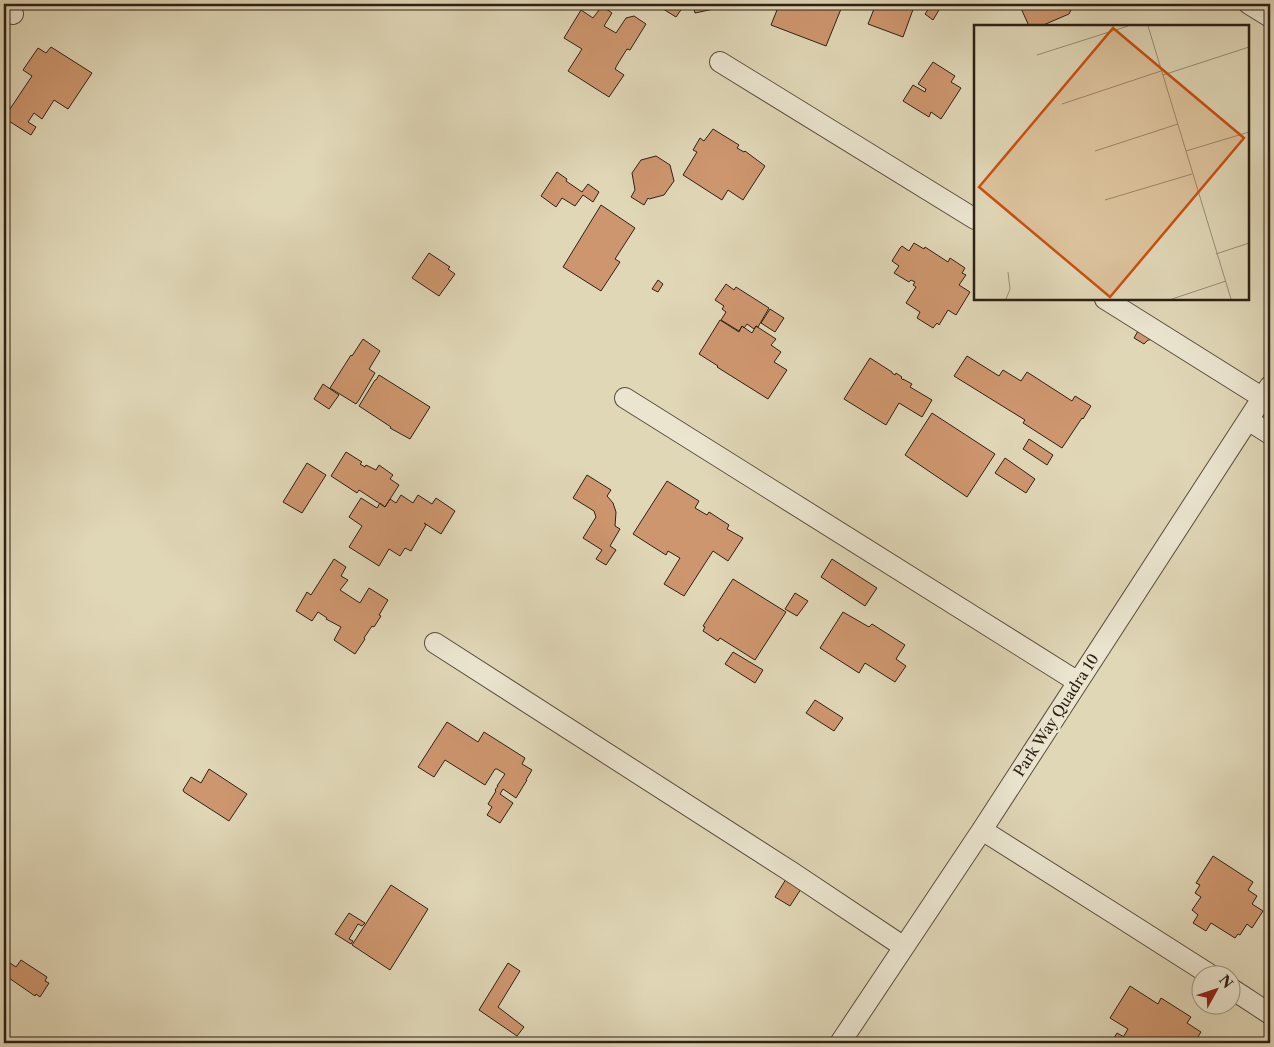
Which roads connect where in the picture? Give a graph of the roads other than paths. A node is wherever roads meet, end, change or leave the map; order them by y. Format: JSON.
{"nodes":[{"id":1,"x":1249,"y":4,"type":"edge"},
{"id":2,"x":1270,"y":17,"type":"edge"},
{"id":3,"x":720,"y":62,"type":"dead end"},
{"id":4,"x":974,"y":218,"type":"edge"},
{"id":5,"x":1107,"y":300,"type":"edge"},
{"id":6,"x":1266,"y":392,"type":"edge"},
{"id":7,"x":625,"y":398,"type":"dead end"},
{"id":8,"x":1248,"y":420,"type":"junction"},
{"id":9,"x":1270,"y":434,"type":"edge"},
{"id":10,"x":435,"y":643,"type":"dead end"},
{"id":11,"x":1078,"y":682,"type":"junction"},
{"id":12,"x":982,"y":830,"type":"junction"},
{"id":13,"x":904,"y":947,"type":"junction"},
{"id":14,"x":1193,"y":964,"type":"edge"},
{"id":15,"x":1242,"y":996,"type":"edge"},
{"id":16,"x":1270,"y":1014,"type":"edge"},
{"id":17,"x":840,"y":1043,"type":"edge"}],
"edges":[{"from":1,"to":2,"type":"street"},
{"from":3,"to":4,"type":"street"},
{"from":5,"to":6,"type":"street"},
{"from":6,"to":8,"type":"street","name":"Park Way Quadra 10"},
{"from":7,"to":11,"type":"street"},
{"from":8,"to":9,"type":"street"},
{"from":8,"to":11,"type":"street","name":"Park Way Quadra 10"},
{"from":10,"to":13,"type":"street"},
{"from":11,"to":12,"type":"street","name":"Park Way Quadra 10"},
{"from":12,"to":13,"type":"street","name":"Park Way Quadra 10"},
{"from":12,"to":14,"type":"street"},
{"from":13,"to":17,"type":"street","name":"Park Way Quadra 10"},
{"from":15,"to":16,"type":"street"}]}
